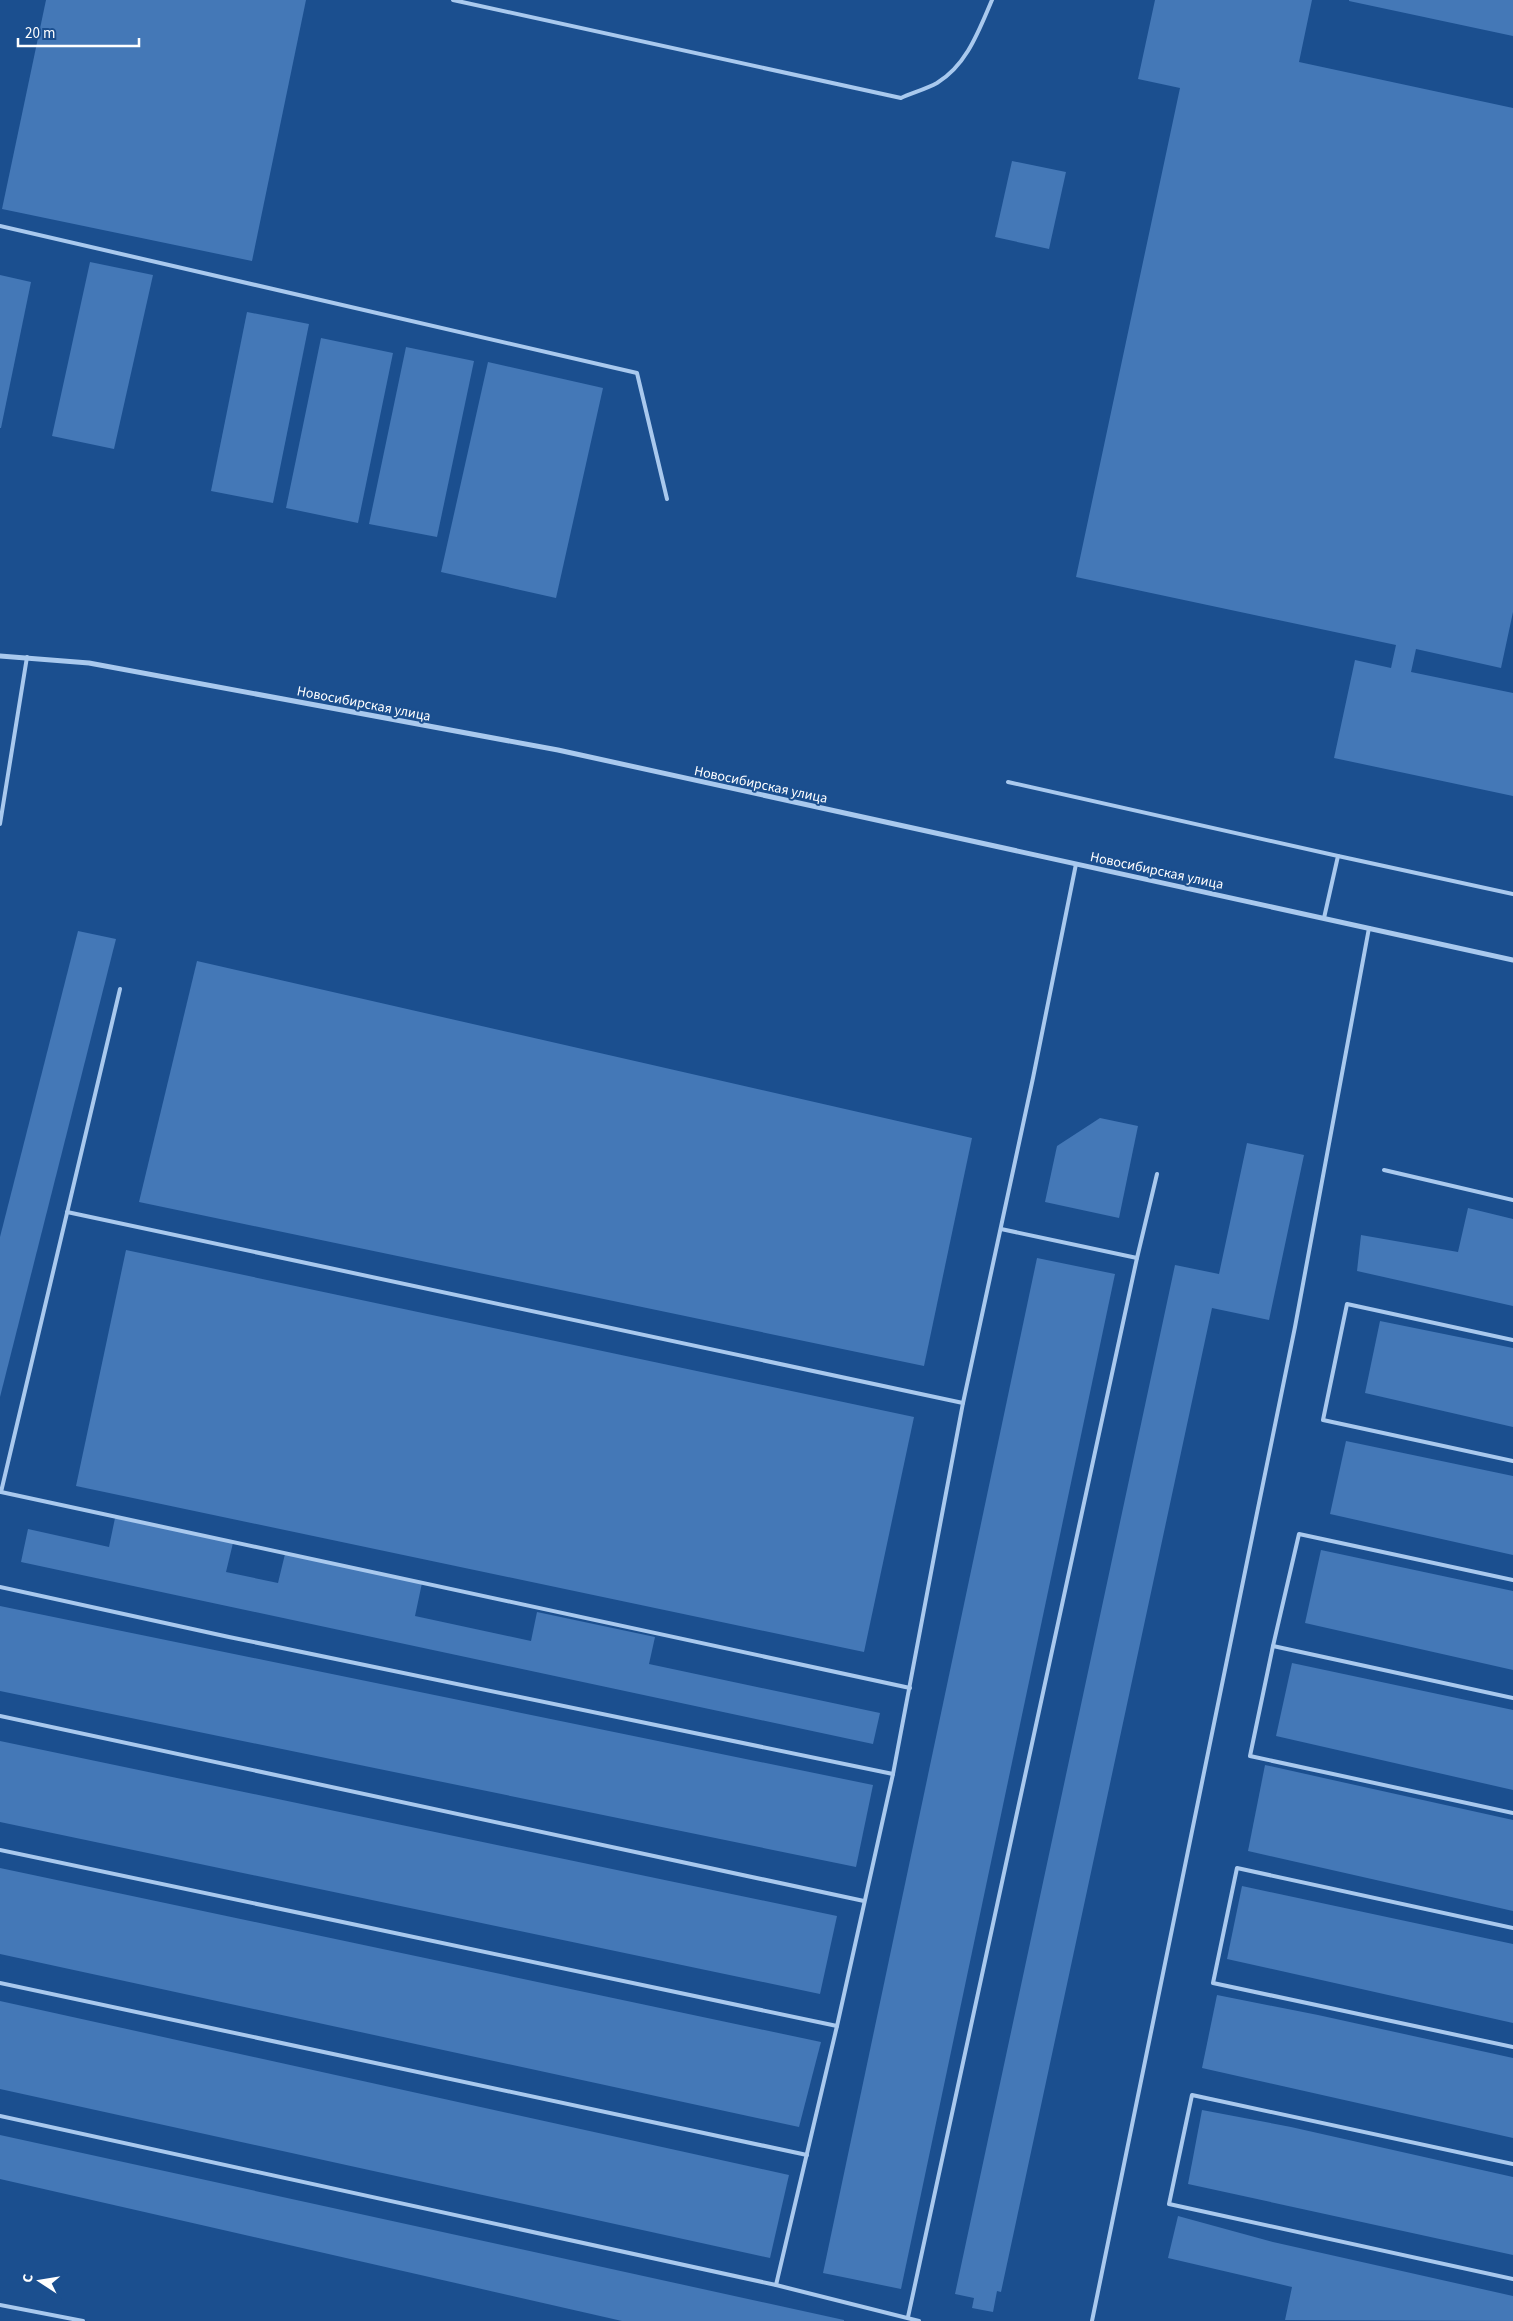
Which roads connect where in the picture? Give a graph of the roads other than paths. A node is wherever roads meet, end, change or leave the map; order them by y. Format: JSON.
{"nodes":[{"id":1,"x":453,"y":0,"type":"edge"},
{"id":2,"x":992,"y":0,"type":"edge"},
{"id":3,"x":0,"y":226,"type":"edge"},
{"id":4,"x":667,"y":499,"type":"dead end"},
{"id":5,"x":0,"y":656,"type":"edge"},
{"id":6,"x":27,"y":657,"type":"junction"},
{"id":7,"x":1008,"y":782,"type":"dead end"},
{"id":8,"x":0,"y":824,"type":"edge"},
{"id":9,"x":1338,"y":856,"type":"junction"},
{"id":10,"x":1076,"y":864,"type":"junction"},
{"id":11,"x":1513,"y":894,"type":"edge"},
{"id":12,"x":1324,"y":918,"type":"junction"},
{"id":13,"x":1369,"y":928,"type":"junction"},
{"id":14,"x":1513,"y":960,"type":"edge"},
{"id":15,"x":120,"y":989,"type":"dead end"},
{"id":16,"x":1384,"y":1170,"type":"dead end"},
{"id":17,"x":1157,"y":1174,"type":"dead end"},
{"id":18,"x":1513,"y":1200,"type":"edge"},
{"id":19,"x":67,"y":1212,"type":"junction"},
{"id":20,"x":1001,"y":1229,"type":"junction"},
{"id":21,"x":1137,"y":1258,"type":"junction"},
{"id":22,"x":1513,"y":1340,"type":"edge"},
{"id":23,"x":963,"y":1403,"type":"junction"},
{"id":24,"x":1513,"y":1462,"type":"edge"},
{"id":25,"x":0,"y":1493,"type":"edge"},
{"id":26,"x":1513,"y":1580,"type":"edge"},
{"id":27,"x":0,"y":1587,"type":"edge"},
{"id":28,"x":1272,"y":1646,"type":"junction"},
{"id":29,"x":910,"y":1688,"type":"junction"},
{"id":30,"x":1513,"y":1698,"type":"edge"},
{"id":31,"x":0,"y":1716,"type":"edge"},
{"id":32,"x":892,"y":1774,"type":"junction"},
{"id":33,"x":1513,"y":1813,"type":"edge"},
{"id":34,"x":0,"y":1850,"type":"edge"},
{"id":35,"x":864,"y":1901,"type":"junction"},
{"id":36,"x":1513,"y":1928,"type":"edge"},
{"id":37,"x":0,"y":1982,"type":"edge"},
{"id":38,"x":837,"y":2026,"type":"junction"},
{"id":39,"x":1513,"y":2047,"type":"edge"},
{"id":40,"x":0,"y":2116,"type":"edge"},
{"id":41,"x":807,"y":2155,"type":"junction"},
{"id":42,"x":1513,"y":2164,"type":"edge"},
{"id":43,"x":1513,"y":2279,"type":"edge"},
{"id":44,"x":776,"y":2285,"type":"junction"},
{"id":45,"x":0,"y":2305,"type":"edge"},
{"id":46,"x":908,"y":2317,"type":"junction"},
{"id":47,"x":83,"y":2321,"type":"edge"},
{"id":48,"x":919,"y":2321,"type":"edge"},
{"id":49,"x":1092,"y":2321,"type":"edge"}],
"edges":[{"from":1,"to":2,"type":"lane"},
{"from":3,"to":4,"type":"lane"},
{"from":5,"to":6,"type":"street","name":"Новосибирская улица"},
{"from":6,"to":8,"type":"lane"},
{"from":6,"to":10,"type":"street","name":"Новосибирская улица"},
{"from":7,"to":9,"type":"lane"},
{"from":9,"to":11,"type":"lane"},
{"from":9,"to":12,"type":"lane"},
{"from":10,"to":12,"type":"street","name":"Новосибирская улица"},
{"from":10,"to":20,"type":"lane"},
{"from":12,"to":13,"type":"street","name":"Новосибирская улица"},
{"from":13,"to":14,"type":"street","name":"Новосибирская улица"},
{"from":13,"to":49,"type":"lane"},
{"from":15,"to":19,"type":"lane"},
{"from":16,"to":18,"type":"lane"},
{"from":17,"to":21,"type":"lane"},
{"from":19,"to":23,"type":"lane"},
{"from":19,"to":25,"type":"lane"},
{"from":20,"to":21,"type":"lane"},
{"from":20,"to":23,"type":"lane"},
{"from":21,"to":46,"type":"lane"},
{"from":22,"to":24,"type":"lane"},
{"from":23,"to":29,"type":"lane"},
{"from":25,"to":29,"type":"lane"},
{"from":26,"to":28,"type":"lane"},
{"from":27,"to":32,"type":"lane"},
{"from":28,"to":30,"type":"lane"},
{"from":28,"to":33,"type":"lane"},
{"from":29,"to":32,"type":"lane"},
{"from":31,"to":35,"type":"lane"},
{"from":32,"to":35,"type":"lane"},
{"from":34,"to":38,"type":"lane"},
{"from":35,"to":38,"type":"lane"},
{"from":36,"to":39,"type":"lane"},
{"from":37,"to":41,"type":"lane"},
{"from":38,"to":41,"type":"lane"},
{"from":40,"to":44,"type":"lane"},
{"from":41,"to":44,"type":"lane"},
{"from":42,"to":43,"type":"lane"},
{"from":44,"to":46,"type":"lane"},
{"from":45,"to":47,"type":"lane"},
{"from":46,"to":48,"type":"lane"}]}
